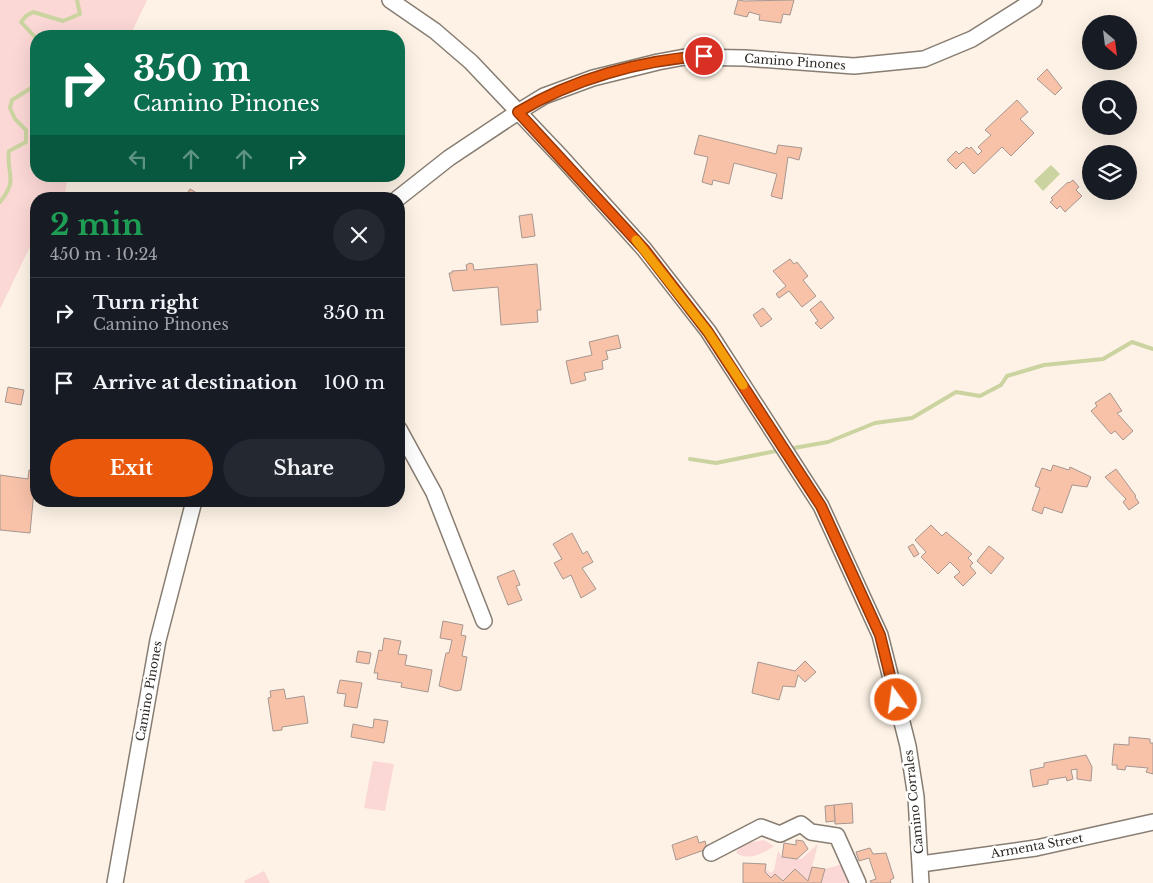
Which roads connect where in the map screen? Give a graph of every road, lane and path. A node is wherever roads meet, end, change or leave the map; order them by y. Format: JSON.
{"nodes":[{"id":1,"x":390,"y":0,"type":"edge"},
{"id":2,"x":1034,"y":0,"type":"edge"},
{"id":3,"x":518,"y":112,"type":"junction"},
{"id":4,"x":405,"y":193,"type":"edge"},
{"id":5,"x":405,"y":439,"type":"edge"},
{"id":6,"x":192,"y":507,"type":"edge"},
{"id":7,"x":484,"y":621,"type":"dead end"},
{"id":8,"x":1153,"y":822,"type":"edge"},
{"id":9,"x":711,"y":854,"type":"dead end"},
{"id":10,"x":921,"y":864,"type":"junction"},
{"id":11,"x":115,"y":883,"type":"edge"},
{"id":12,"x":858,"y":883,"type":"edge"},
{"id":13,"x":920,"y":883,"type":"edge"}],
"edges":[{"from":1,"to":3,"type":"street","name":"Camino Corrales"},
{"from":2,"to":3,"type":"street","name":"Camino Pinones"},
{"from":3,"to":4,"type":"street","name":"Camino Pinones"},
{"from":3,"to":10,"type":"street","name":"Camino Corrales"},
{"from":5,"to":7,"type":"street"},
{"from":6,"to":11,"type":"street","name":"Camino Pinones"},
{"from":8,"to":10,"type":"street","name":"Armenta Street"},
{"from":9,"to":12,"type":"street"},
{"from":10,"to":13,"type":"street","name":"Camino Corrales"}]}
